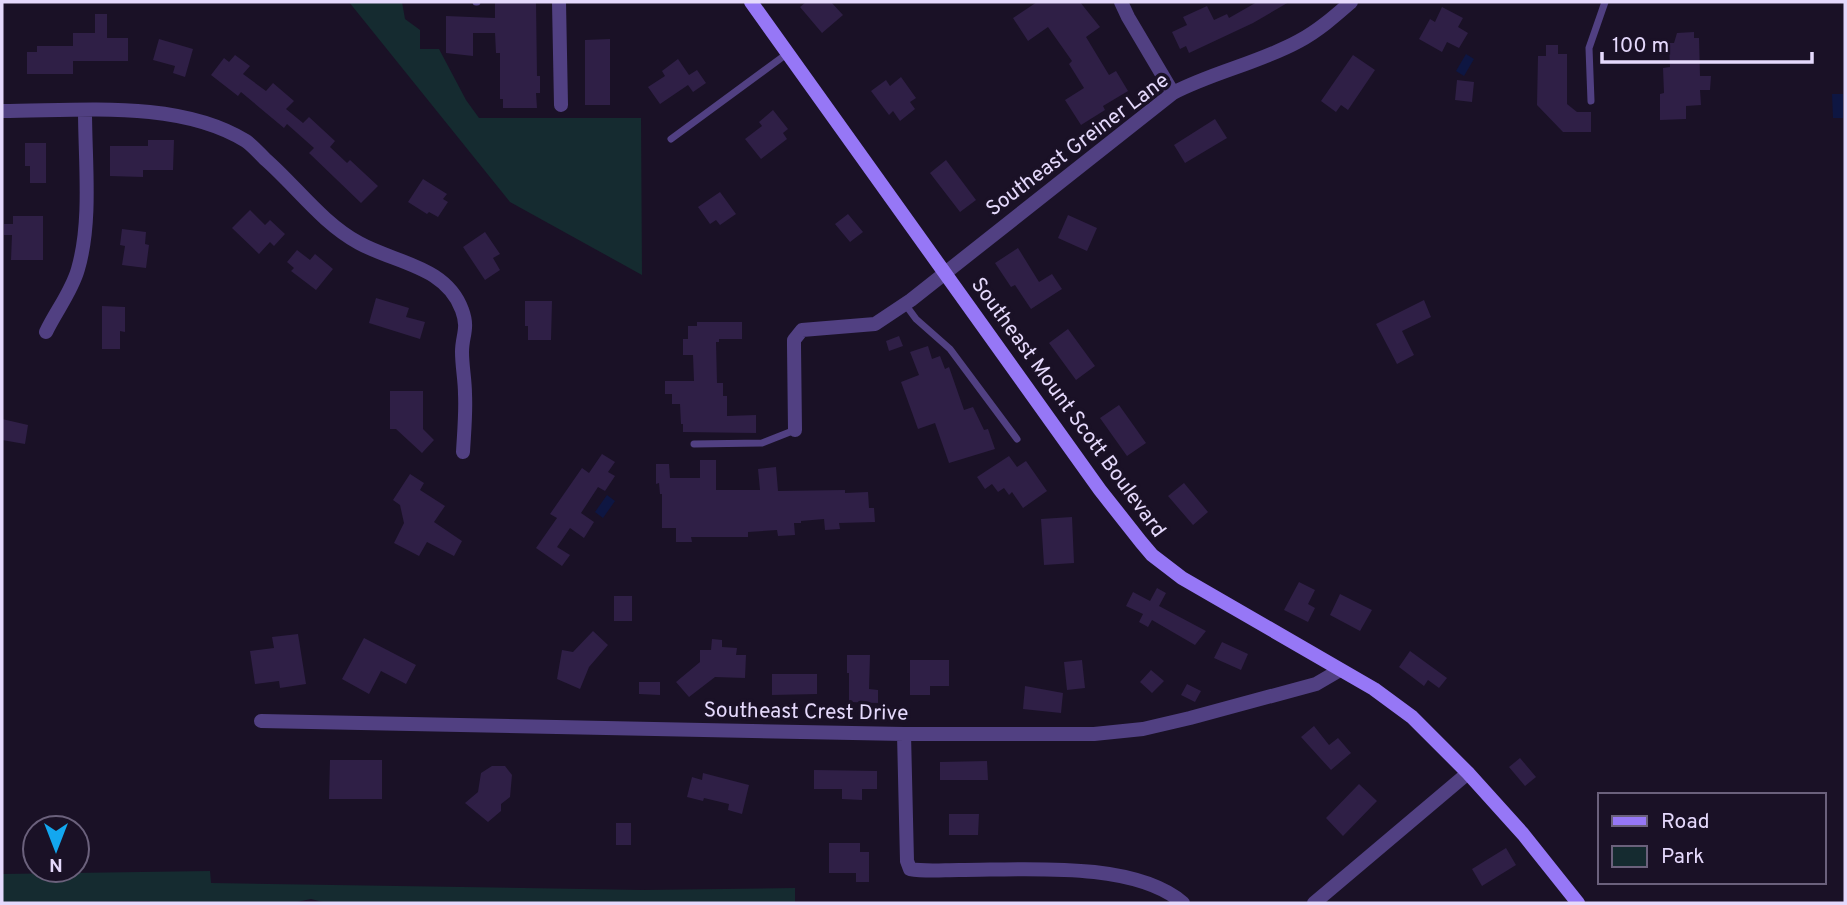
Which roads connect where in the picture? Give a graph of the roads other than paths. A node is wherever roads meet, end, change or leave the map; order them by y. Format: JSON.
{"nodes":[{"id":1,"x":559,"y":2,"type":"edge"},
{"id":2,"x":751,"y":2,"type":"edge"},
{"id":3,"x":1121,"y":2,"type":"edge"},
{"id":4,"x":1351,"y":2,"type":"edge"},
{"id":5,"x":1605,"y":2,"type":"edge"},
{"id":6,"x":788,"y":53,"type":"junction"},
{"id":7,"x":1173,"y":93,"type":"junction"},
{"id":8,"x":1591,"y":102,"type":"dead end"},
{"id":9,"x":561,"y":105,"type":"dead end"},
{"id":10,"x":2,"y":111,"type":"edge"},
{"id":11,"x":85,"y":111,"type":"junction"},
{"id":12,"x":671,"y":139,"type":"dead end"},
{"id":13,"x":945,"y":272,"type":"junction"},
{"id":14,"x":905,"y":304,"type":"junction"},
{"id":15,"x":46,"y":332,"type":"dead end"},
{"id":16,"x":795,"y":430,"type":"joint"},
{"id":17,"x":1017,"y":439,"type":"dead end"},
{"id":18,"x":694,"y":444,"type":"dead end"},
{"id":19,"x":463,"y":452,"type":"dead end"},
{"id":20,"x":1340,"y":670,"type":"junction"},
{"id":21,"x":261,"y":721,"type":"dead end"},
{"id":22,"x":904,"y":734,"type":"junction"},
{"id":23,"x":1468,"y":773,"type":"junction"},
{"id":24,"x":1183,"y":903,"type":"edge"},
{"id":25,"x":1314,"y":903,"type":"edge"},
{"id":26,"x":1578,"y":903,"type":"edge"}],
"edges":[{"from":1,"to":9,"type":"street"},
{"from":2,"to":6,"type":"main road","name":"Southeast Mount Scott Boulevard"},
{"from":3,"to":7,"type":"street"},
{"from":4,"to":7,"type":"street","name":"Southeast Greiner Lane"},
{"from":5,"to":8,"type":"lane"},
{"from":6,"to":12,"type":"lane"},
{"from":6,"to":13,"type":"main road","name":"Southeast Mount Scott Boulevard"},
{"from":7,"to":13,"type":"street","name":"Southeast Greiner Lane"},
{"from":10,"to":11,"type":"street"},
{"from":11,"to":15,"type":"street"},
{"from":11,"to":19,"type":"street"},
{"from":13,"to":14,"type":"street","name":"Southeast Greiner Lane"},
{"from":13,"to":20,"type":"main road","name":"Southeast Mount Scott Boulevard"},
{"from":14,"to":16,"type":"street","name":"Southeast Greiner Lane"},
{"from":14,"to":17,"type":"lane"},
{"from":16,"to":18,"type":"lane"},
{"from":20,"to":22,"type":"street","name":"Southeast Crest Drive"},
{"from":20,"to":23,"type":"main road","name":"Southeast Mount Scott Boulevard"},
{"from":21,"to":22,"type":"street","name":"Southeast Crest Drive"},
{"from":22,"to":24,"type":"street"},
{"from":23,"to":25,"type":"street"},
{"from":23,"to":26,"type":"main road","name":"Southeast Mount Scott Boulevard"}]}
